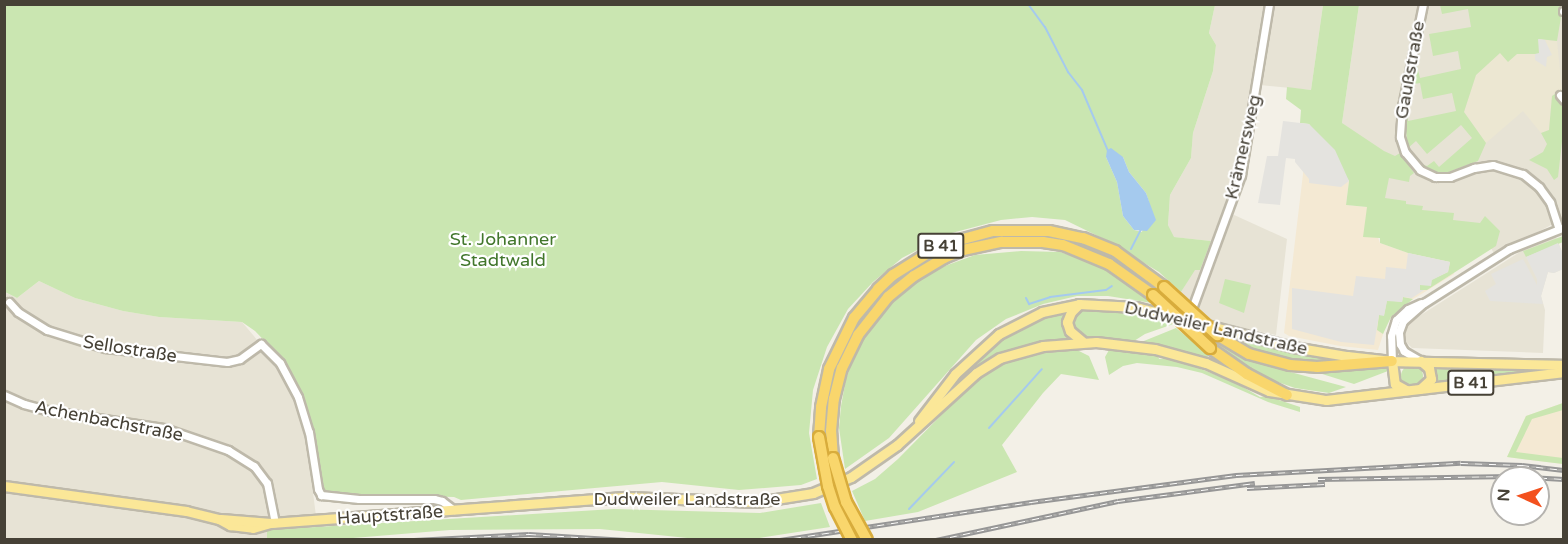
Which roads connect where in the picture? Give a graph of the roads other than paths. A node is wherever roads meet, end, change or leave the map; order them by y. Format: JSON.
{"nodes":[{"id":1,"x":1269,"y":4,"type":"edge"},
{"id":2,"x":1423,"y":4,"type":"edge"},
{"id":3,"x":1561,"y":228,"type":"edge"},
{"id":4,"x":9,"y":302,"type":"dead end"},
{"id":5,"x":1424,"y":303,"type":"junction"},
{"id":6,"x":1079,"y":304,"type":"junction"},
{"id":7,"x":1188,"y":319,"type":"junction"},
{"id":8,"x":1083,"y":342,"type":"junction"},
{"id":9,"x":1392,"y":361,"type":"junction"},
{"id":10,"x":1421,"y":361,"type":"junction"},
{"id":11,"x":1563,"y":365,"type":"edge"},
{"id":12,"x":1563,"y":372,"type":"edge"},
{"id":13,"x":1419,"y":389,"type":"junction"},
{"id":14,"x":1409,"y":391,"type":"junction"},
{"id":15,"x":1287,"y":394,"type":"junction"},
{"id":16,"x":4,"y":395,"type":"edge"},
{"id":17,"x":916,"y":426,"type":"junction"},
{"id":18,"x":4,"y":486,"type":"edge"},
{"id":19,"x":509,"y":506,"type":"joint"},
{"id":20,"x":454,"y":510,"type":"junction"},
{"id":21,"x":273,"y":523,"type":"junction"},
{"id":22,"x":852,"y":540,"type":"edge"},
{"id":23,"x":867,"y":540,"type":"edge"}],
"edges":[{"from":1,"to":7,"type":"street","name":"Krämersweg"},
{"from":2,"to":3,"type":"street","name":"Gaußstraße"},
{"from":3,"to":5,"type":"street"},
{"from":4,"to":20,"type":"street","name":"Sellostraße"},
{"from":5,"to":9,"type":"street"},
{"from":5,"to":10,"type":"street"},
{"from":6,"to":7,"type":"main road","name":"Dudweiler Landstraße"},
{"from":6,"to":8,"type":"main road"},
{"from":6,"to":17,"type":"main road","name":"Dudweiler Landstraße"},
{"from":7,"to":9,"type":"main road","name":"Dudweiler Landstraße"},
{"from":8,"to":15,"type":"main road","name":"Dudweiler Landstraße"},
{"from":8,"to":17,"type":"main road","name":"Dudweiler Landstraße"},
{"from":9,"to":10,"type":"main road","name":"Dudweiler Landstraße"},
{"from":9,"to":14,"type":"main road"},
{"from":9,"to":22,"type":"highway","number":"B 41","bridge":true},
{"from":10,"to":11,"type":"main road","name":"Dudweiler Landstraße","number":"B 41"},
{"from":10,"to":13,"type":"main road"},
{"from":12,"to":13,"type":"main road","name":"Dudweiler Landstraße","number":"B 41"},
{"from":13,"to":14,"type":"main road","name":"Dudweiler Landstraße","number":"B 41"},
{"from":14,"to":15,"type":"main road","name":"Dudweiler Landstraße"},
{"from":15,"to":23,"type":"highway","number":"B 41","bridge":true},
{"from":16,"to":21,"type":"street","name":"Achenbachstraße"},
{"from":17,"to":19,"type":"main road","name":"Dudweiler Landstraße"},
{"from":18,"to":21,"type":"main road","name":"Hauptstraße"},
{"from":19,"to":20,"type":"main road","name":"Hauptstraße"},
{"from":20,"to":21,"type":"main road","name":"Hauptstraße"}]}
